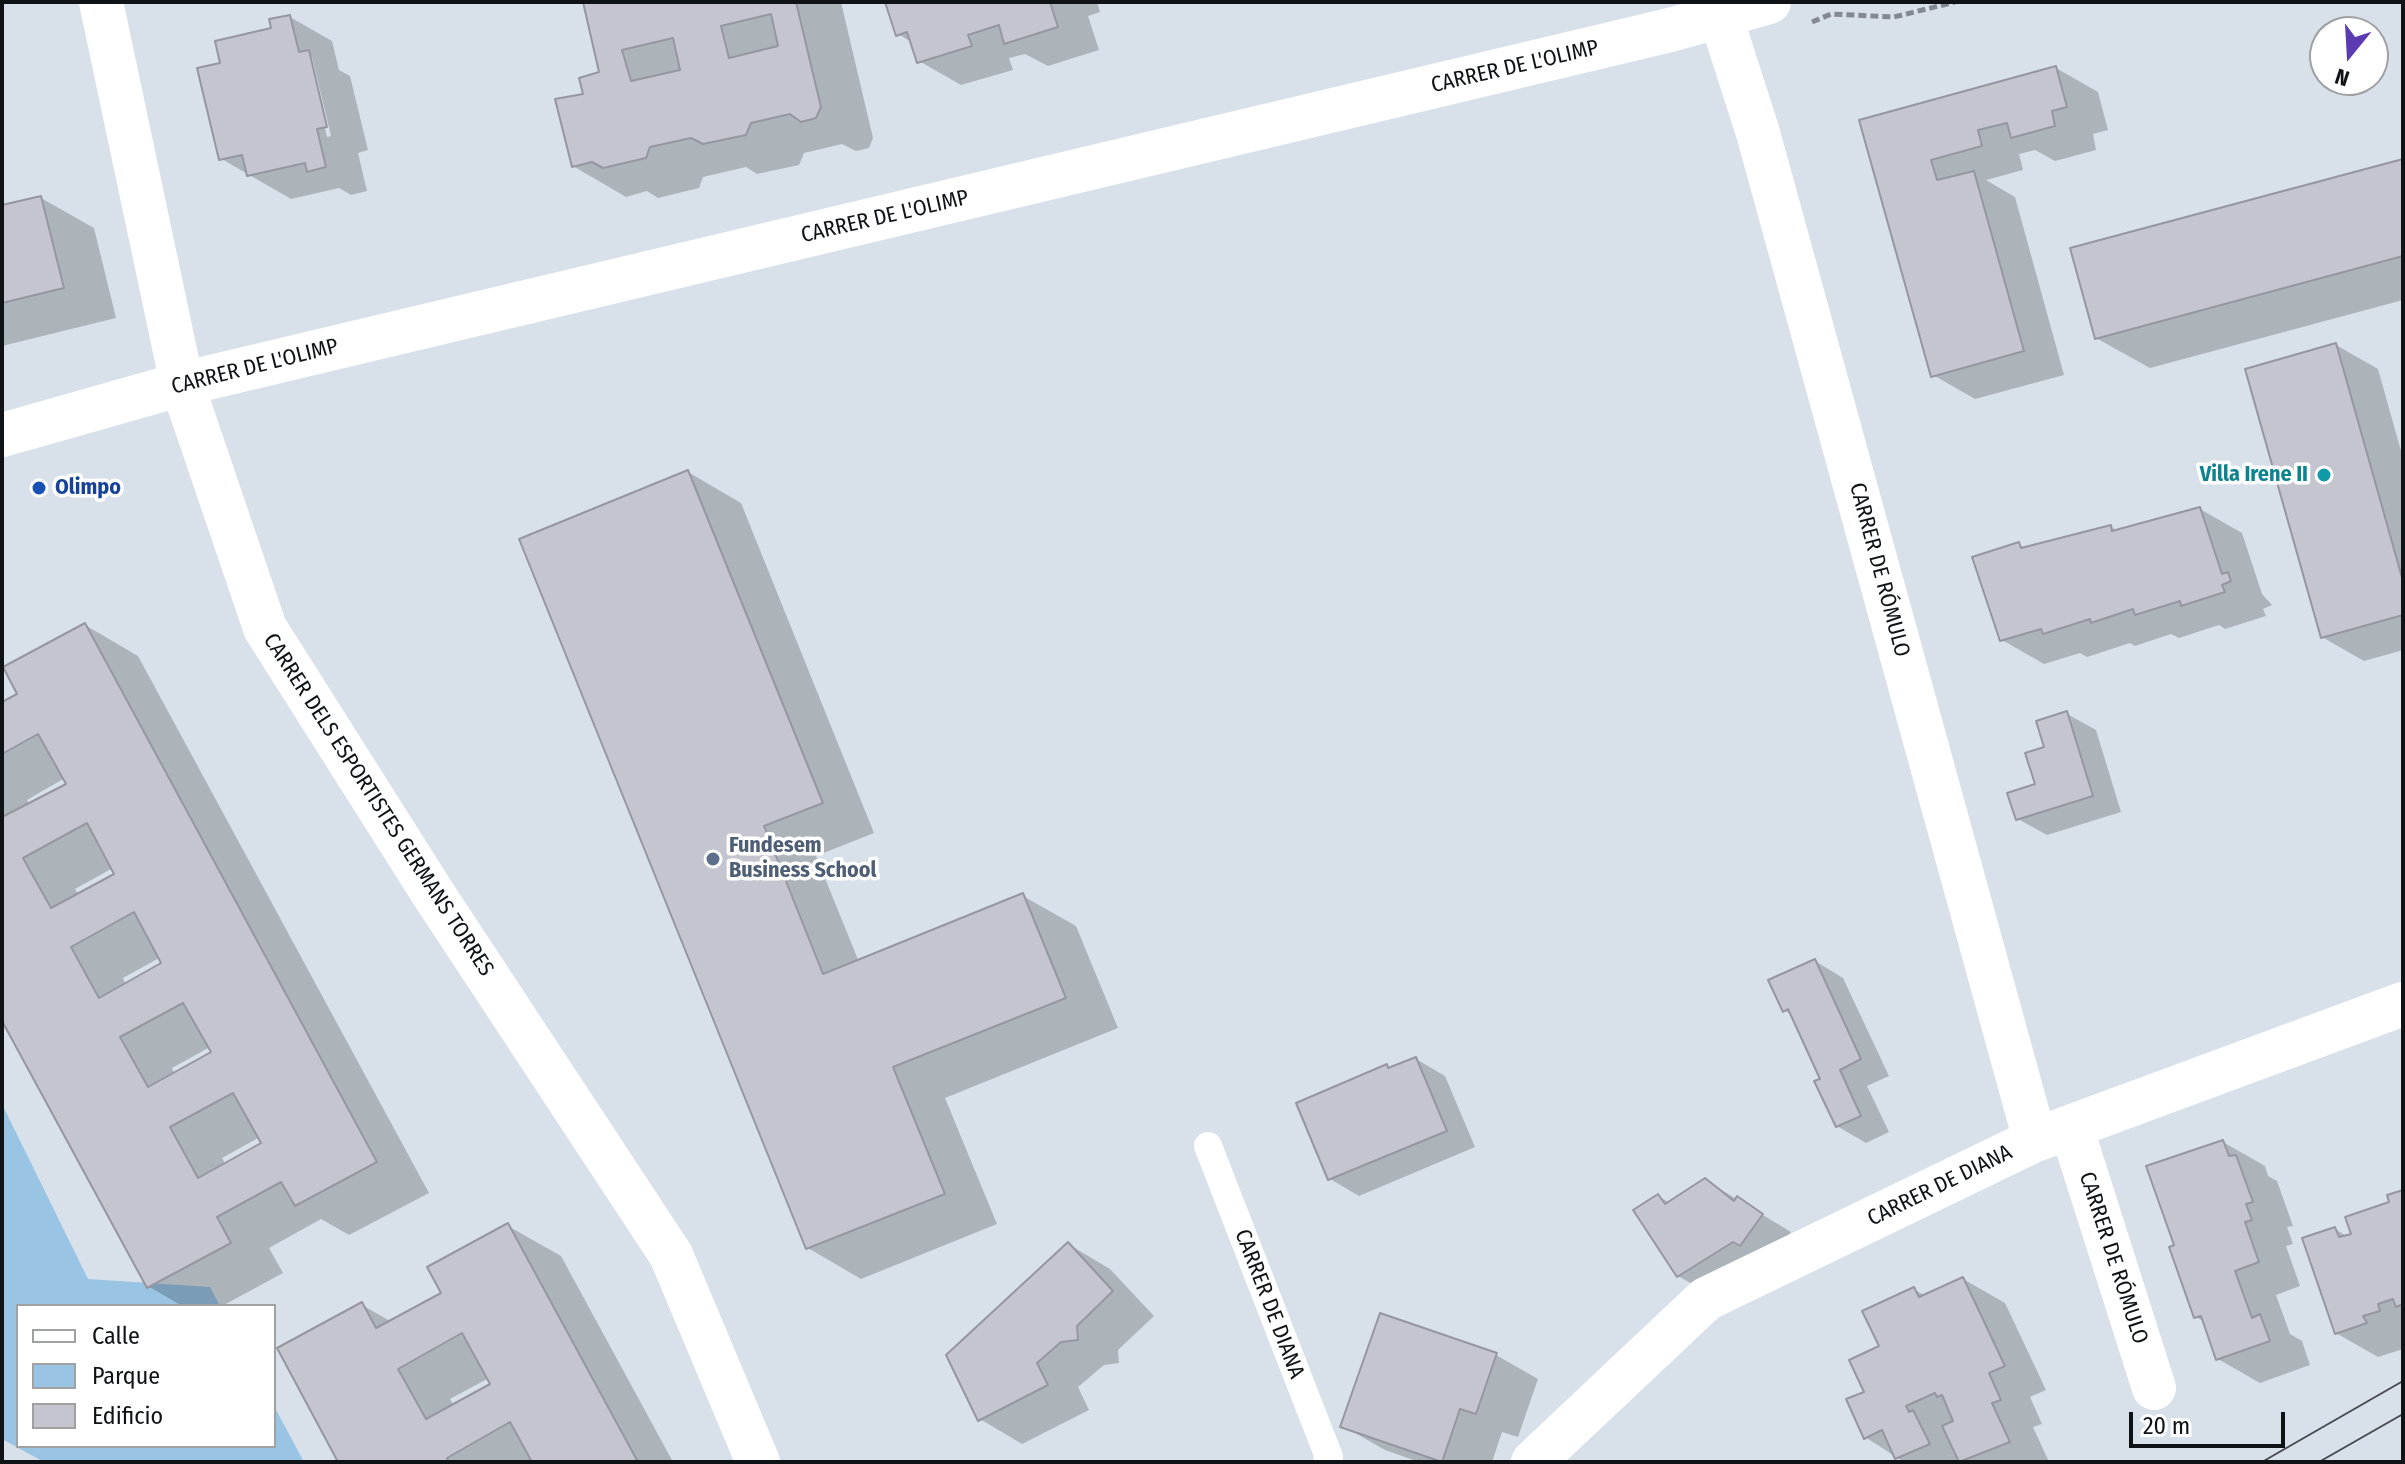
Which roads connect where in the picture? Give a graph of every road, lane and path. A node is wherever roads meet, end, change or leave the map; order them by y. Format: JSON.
{"nodes":[{"id":1,"x":101,"y":2,"type":"edge"},
{"id":2,"x":1769,"y":2,"type":"edge"},
{"id":3,"x":1718,"y":8,"type":"edge"},
{"id":4,"x":182,"y":384,"type":"junction"},
{"id":5,"x":2,"y":435,"type":"edge"},
{"id":6,"x":2403,"y":1004,"type":"edge"},
{"id":7,"x":2053,"y":1134,"type":"junction"},
{"id":8,"x":1208,"y":1146,"type":"dead end"},
{"id":9,"x":2154,"y":1388,"type":"dead end"},
{"id":10,"x":758,"y":1462,"type":"edge"},
{"id":11,"x":1327,"y":1462,"type":"edge"},
{"id":12,"x":1533,"y":1462,"type":"edge"}],
"edges":[{"from":1,"to":4,"type":"street","name":"CARRER DELS ESPORTISTES GERMANS TORRES"},
{"from":2,"to":3,"type":"street","name":"CARRER DE L'OLIMP"},
{"from":3,"to":4,"type":"street","name":"CARRER DE L'OLIMP"},
{"from":3,"to":7,"type":"street","name":"CARRER DE RÓMULO"},
{"from":4,"to":5,"type":"street","name":"CARRER DE L'OLIMP"},
{"from":4,"to":10,"type":"street","name":"CARRER DELS ESPORTISTES GERMANS TORRES"},
{"from":6,"to":7,"type":"street","name":"CARRER DE DIANA"},
{"from":7,"to":9,"type":"street","name":"CARRER DE RÓMULO"},
{"from":7,"to":12,"type":"street","name":"CARRER DE DIANA"},
{"from":8,"to":11,"type":"lane","name":"CARRER DE DIANA"}]}
